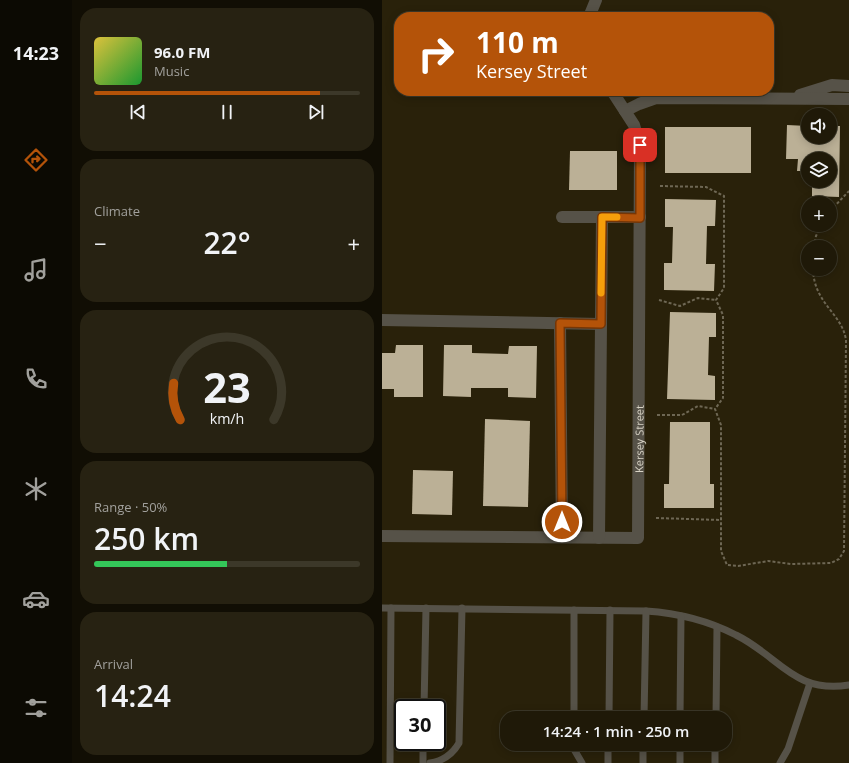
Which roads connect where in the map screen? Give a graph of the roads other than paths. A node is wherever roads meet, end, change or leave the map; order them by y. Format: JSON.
{"nodes":[{"id":1,"x":596,"y":0,"type":"edge"},
{"id":2,"x":591,"y":12,"type":"edge"},
{"id":3,"x":849,"y":86,"type":"edge"},
{"id":4,"x":615,"y":96,"type":"edge"},
{"id":5,"x":793,"y":98,"type":"junction"},
{"id":6,"x":849,"y":99,"type":"edge"},
{"id":7,"x":625,"y":111,"type":"junction"},
{"id":8,"x":562,"y":216,"type":"dead end"},
{"id":9,"x":602,"y":217,"type":"junction"},
{"id":10,"x":640,"y":218,"type":"junction"},
{"id":11,"x":382,"y":320,"type":"edge"},
{"id":12,"x":560,"y":323,"type":"junction"},
{"id":13,"x":601,"y":324,"type":"junction"},
{"id":14,"x":382,"y":536,"type":"edge"},
{"id":15,"x":562,"y":537,"type":"junction"},
{"id":16,"x":599,"y":538,"type":"junction"},
{"id":17,"x":382,"y":608,"type":"edge"},
{"id":18,"x":391,"y":608,"type":"junction"},
{"id":19,"x":426,"y":608,"type":"junction"},
{"id":20,"x":462,"y":608,"type":"junction"},
{"id":21,"x":574,"y":610,"type":"junction"},
{"id":22,"x":610,"y":610,"type":"junction"},
{"id":23,"x":646,"y":611,"type":"junction"},
{"id":24,"x":681,"y":616,"type":"junction"},
{"id":25,"x":717,"y":627,"type":"junction"},
{"id":26,"x":810,"y":683,"type":"junction"},
{"id":27,"x":849,"y":685,"type":"edge"},
{"id":28,"x":424,"y":699,"type":"edge"},
{"id":29,"x":574,"y":711,"type":"edge"},
{"id":30,"x":609,"y":711,"type":"edge"},
{"id":31,"x":644,"y":711,"type":"edge"},
{"id":32,"x":680,"y":711,"type":"edge"},
{"id":33,"x":716,"y":711,"type":"edge"},
{"id":34,"x":423,"y":751,"type":"edge"},
{"id":35,"x":575,"y":751,"type":"edge"},
{"id":36,"x":608,"y":751,"type":"edge"},
{"id":37,"x":643,"y":751,"type":"edge"},
{"id":38,"x":680,"y":751,"type":"edge"},
{"id":39,"x":715,"y":751,"type":"edge"},
{"id":40,"x":390,"y":763,"type":"edge"},
{"id":41,"x":423,"y":763,"type":"edge"},
{"id":42,"x":430,"y":763,"type":"edge"},
{"id":43,"x":582,"y":763,"type":"edge"},
{"id":44,"x":608,"y":763,"type":"edge"},
{"id":45,"x":643,"y":763,"type":"edge"},
{"id":46,"x":680,"y":763,"type":"edge"},
{"id":47,"x":715,"y":763,"type":"edge"},
{"id":48,"x":780,"y":763,"type":"edge"}],
"edges":[{"from":1,"to":2,"type":"street"},
{"from":3,"to":5,"type":"street"},
{"from":4,"to":7,"type":"street","name":"Kersey Street"},
{"from":5,"to":6,"type":"street"},
{"from":5,"to":7,"type":"street"},
{"from":7,"to":10,"type":"street","name":"Kersey Street"},
{"from":8,"to":9,"type":"street"},
{"from":9,"to":10,"type":"street"},
{"from":9,"to":13,"type":"street"},
{"from":10,"to":16,"type":"street","name":"Kersey Street"},
{"from":11,"to":12,"type":"street"},
{"from":12,"to":13,"type":"street"},
{"from":12,"to":15,"type":"street"},
{"from":13,"to":16,"type":"street"},
{"from":14,"to":15,"type":"street","name":"Kersey Street"},
{"from":15,"to":16,"type":"street","name":"Kersey Street"},
{"from":17,"to":18,"type":"lane"},
{"from":18,"to":19,"type":"lane"},
{"from":18,"to":40,"type":"lane"},
{"from":19,"to":20,"type":"lane"},
{"from":19,"to":28,"type":"lane"},
{"from":20,"to":21,"type":"lane"},
{"from":20,"to":42,"type":"lane"},
{"from":21,"to":22,"type":"lane"},
{"from":21,"to":29,"type":"lane"},
{"from":22,"to":23,"type":"lane"},
{"from":22,"to":30,"type":"lane"},
{"from":23,"to":24,"type":"lane"},
{"from":23,"to":31,"type":"lane"},
{"from":24,"to":25,"type":"lane"},
{"from":24,"to":32,"type":"lane"},
{"from":25,"to":26,"type":"lane"},
{"from":25,"to":33,"type":"lane"},
{"from":26,"to":27,"type":"lane"},
{"from":26,"to":48,"type":"lane"},
{"from":34,"to":41,"type":"lane"},
{"from":35,"to":43,"type":"lane"},
{"from":36,"to":44,"type":"lane"},
{"from":37,"to":45,"type":"lane"},
{"from":38,"to":46,"type":"lane"},
{"from":39,"to":47,"type":"lane"}]}
